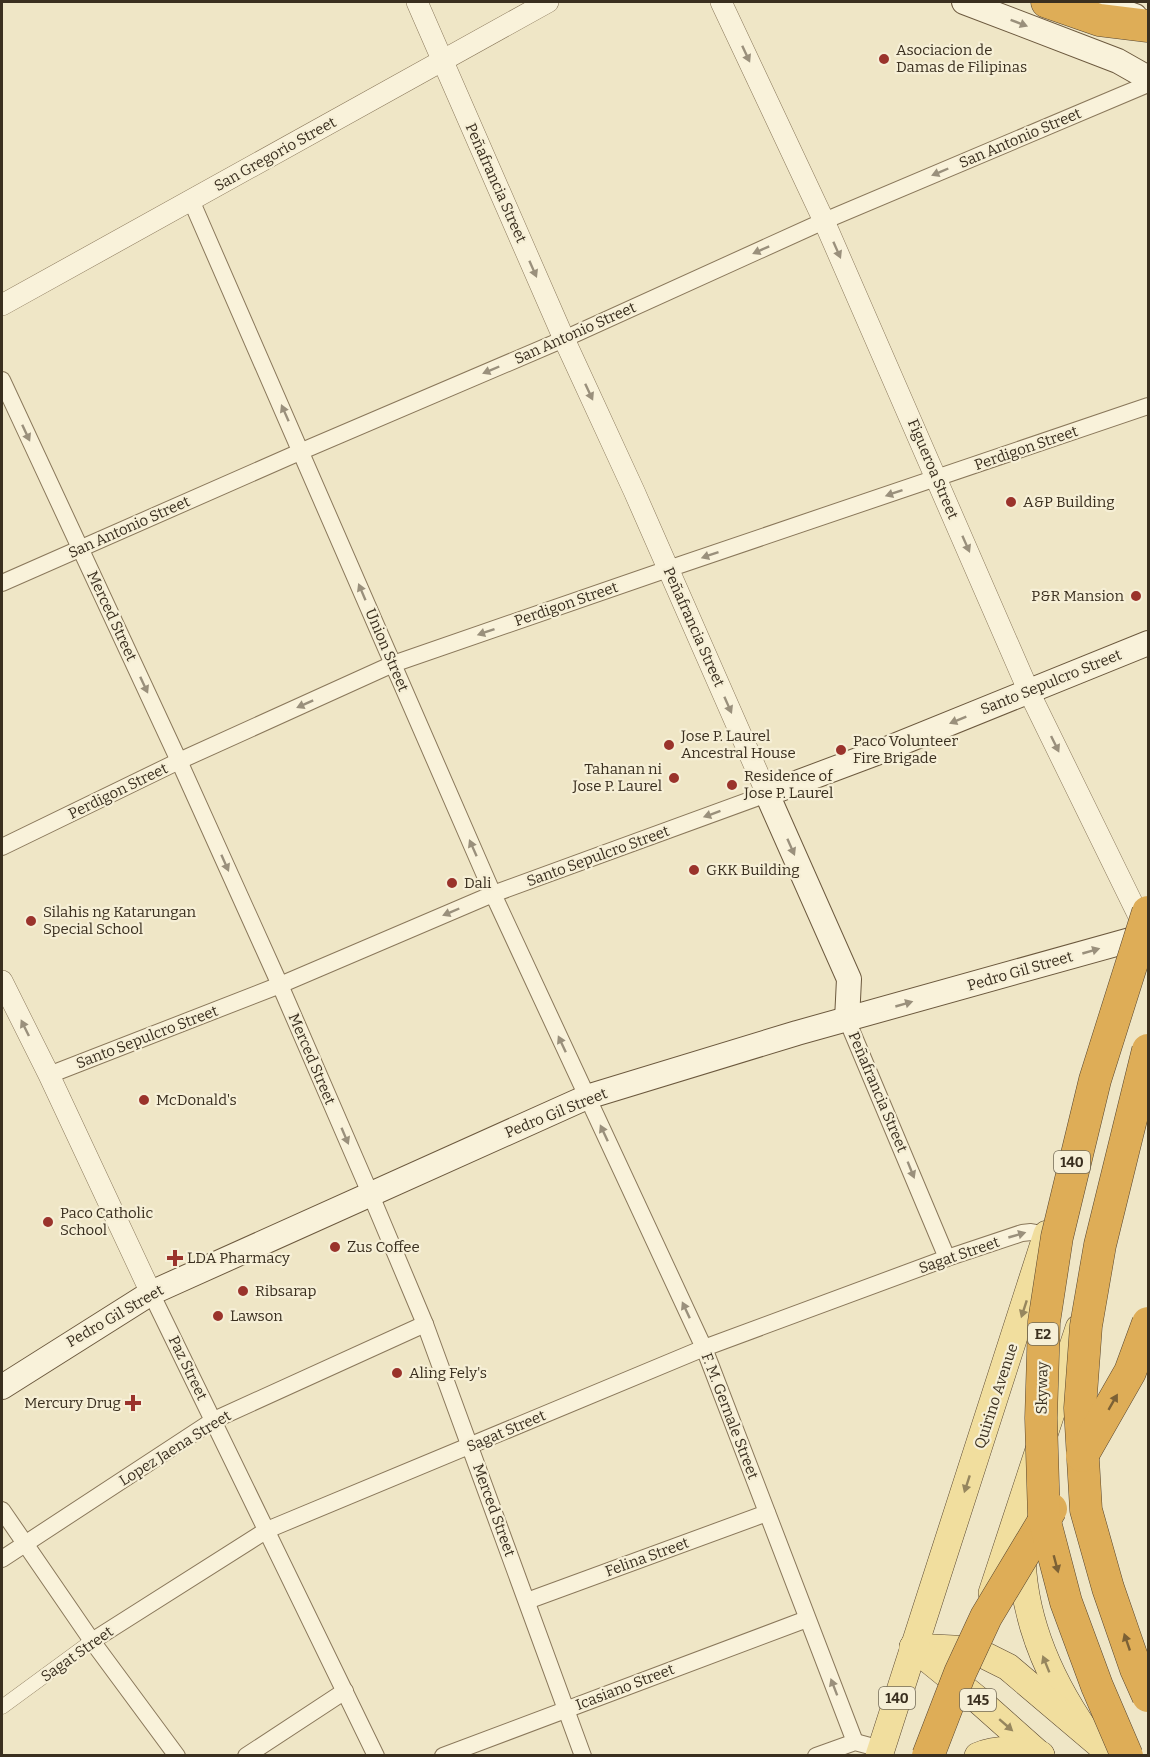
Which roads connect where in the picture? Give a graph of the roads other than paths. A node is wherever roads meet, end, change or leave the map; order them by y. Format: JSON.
{"nodes":[{"id":1,"x":417,"y":2,"type":"edge"},
{"id":2,"x":548,"y":2,"type":"edge"},
{"id":3,"x":721,"y":2,"type":"edge"},
{"id":4,"x":964,"y":2,"type":"edge"},
{"id":5,"x":1047,"y":2,"type":"edge"},
{"id":6,"x":1096,"y":2,"type":"edge"},
{"id":7,"x":1149,"y":21,"type":"edge"},
{"id":8,"x":1149,"y":26,"type":"edge"},
{"id":9,"x":443,"y":61,"type":"junction"},
{"id":10,"x":1149,"y":78,"type":"edge"},
{"id":11,"x":1149,"y":84,"type":"edge"},
{"id":12,"x":191,"y":200,"type":"junction"},
{"id":13,"x":824,"y":221,"type":"junction"},
{"id":14,"x":2,"y":305,"type":"edge"},
{"id":15,"x":564,"y":339,"type":"junction"},
{"id":16,"x":2,"y":380,"type":"edge"},
{"id":17,"x":1149,"y":406,"type":"edge"},
{"id":18,"x":302,"y":451,"type":"junction"},
{"id":19,"x":936,"y":479,"type":"junction"},
{"id":20,"x":80,"y":549,"type":"junction"},
{"id":21,"x":668,"y":569,"type":"junction"},
{"id":22,"x":2,"y":583,"type":"edge"},
{"id":23,"x":1149,"y":643,"type":"edge"},
{"id":24,"x":393,"y":664,"type":"junction"},
{"id":25,"x":1029,"y":692,"type":"junction"},
{"id":26,"x":179,"y":761,"type":"junction"},
{"id":27,"x":767,"y":794,"type":"junction"},
{"id":28,"x":2,"y":847,"type":"edge"},
{"id":29,"x":493,"y":894,"type":"junction"},
{"id":30,"x":1149,"y":912,"type":"edge"},
{"id":31,"x":1148,"y":935,"type":"edge"},
{"id":32,"x":2,"y":981,"type":"edge"},
{"id":33,"x":280,"y":986,"type":"junction"},
{"id":34,"x":847,"y":1020,"type":"junction"},
{"id":35,"x":1149,"y":1050,"type":"edge"},
{"id":36,"x":49,"y":1075,"type":"junction"},
{"id":37,"x":587,"y":1097,"type":"junction"},
{"id":38,"x":1149,"y":1103,"type":"edge"},
{"id":39,"x":370,"y":1193,"type":"junction"},
{"id":40,"x":1047,"y":1235,"type":"junction"},
{"id":41,"x":947,"y":1258,"type":"junction"},
{"id":42,"x":151,"y":1293,"type":"junction"},
{"id":43,"x":1149,"y":1323,"type":"edge"},
{"id":44,"x":424,"y":1324,"type":"junction"},
{"id":45,"x":704,"y":1348,"type":"junction"},
{"id":46,"x":2,"y":1387,"type":"edge"},
{"id":47,"x":214,"y":1420,"type":"junction"},
{"id":48,"x":470,"y":1446,"type":"junction"},
{"id":49,"x":1028,"y":1483,"type":"junction"},
{"id":50,"x":2,"y":1510,"type":"edge"},
{"id":51,"x":767,"y":1513,"type":"junction"},
{"id":52,"x":267,"y":1530,"type":"junction"},
{"id":53,"x":25,"y":1543,"type":"junction"},
{"id":54,"x":2,"y":1559,"type":"edge"},
{"id":55,"x":527,"y":1601,"type":"junction"},
{"id":56,"x":807,"y":1619,"type":"junction"},
{"id":57,"x":92,"y":1641,"type":"junction"},
{"id":58,"x":913,"y":1647,"type":"junction"},
{"id":59,"x":974,"y":1650,"type":"junction"},
{"id":60,"x":963,"y":1688,"type":"junction"},
{"id":61,"x":345,"y":1691,"type":"junction"},
{"id":62,"x":1149,"y":1696,"type":"edge"},
{"id":63,"x":2,"y":1707,"type":"edge"},
{"id":64,"x":566,"y":1709,"type":"junction"},
{"id":65,"x":1086,"y":1732,"type":"junction"},
{"id":66,"x":855,"y":1742,"type":"junction"},
{"id":67,"x":880,"y":1752,"type":"edge"},
{"id":68,"x":177,"y":1755,"type":"edge"},
{"id":69,"x":246,"y":1755,"type":"edge"},
{"id":70,"x":376,"y":1755,"type":"edge"},
{"id":71,"x":443,"y":1755,"type":"edge"},
{"id":72,"x":583,"y":1755,"type":"edge"},
{"id":73,"x":816,"y":1755,"type":"edge"},
{"id":74,"x":928,"y":1755,"type":"edge"},
{"id":75,"x":942,"y":1755,"type":"edge"},
{"id":76,"x":978,"y":1755,"type":"edge"},
{"id":77,"x":1041,"y":1755,"type":"edge"},
{"id":78,"x":1113,"y":1755,"type":"edge"},
{"id":79,"x":1127,"y":1755,"type":"edge"}],
"edges":[{"from":1,"to":9,"type":"street","name":"Peñafrancia Street"},
{"from":2,"to":9,"type":"street","name":"San Gregorio Street"},
{"from":3,"to":13,"type":"street","name":"Figueroa Street","one_way":true},
{"from":4,"to":10,"type":"main road","one_way":true},
{"from":5,"to":8,"type":"highway"},
{"from":6,"to":7,"type":"main road"},
{"from":9,"to":12,"type":"street","name":"San Gregorio Street"},
{"from":9,"to":15,"type":"street","name":"Peñafrancia Street","one_way":true},
{"from":11,"to":13,"type":"street","name":"San Antonio Street","one_way":true},
{"from":12,"to":14,"type":"street","name":"San Gregorio Street"},
{"from":18,"to":12,"type":"street","name":"Union Street","one_way":true},
{"from":13,"to":15,"type":"street","name":"San Antonio Street","one_way":true},
{"from":13,"to":19,"type":"street","name":"Figueroa Street","one_way":true},
{"from":15,"to":18,"type":"street","name":"San Antonio Street","one_way":true},
{"from":15,"to":21,"type":"street","name":"Peñafrancia Street","one_way":true},
{"from":16,"to":20,"type":"street","name":"Merced Street","one_way":true},
{"from":17,"to":19,"type":"street","name":"Perdigon Street"},
{"from":18,"to":20,"type":"street","name":"San Antonio Street"},
{"from":24,"to":18,"type":"street","name":"Union Street","one_way":true},
{"from":19,"to":21,"type":"street","name":"Perdigon Street","one_way":true},
{"from":19,"to":25,"type":"street","name":"Figueroa Street","one_way":true},
{"from":20,"to":22,"type":"street","name":"San Antonio Street"},
{"from":20,"to":26,"type":"street","name":"Merced Street","one_way":true},
{"from":21,"to":24,"type":"street","name":"Perdigon Street","one_way":true},
{"from":21,"to":27,"type":"street","name":"Peñafrancia Street","one_way":true},
{"from":23,"to":25,"type":"main road","name":"Santo Sepulcro Street"},
{"from":24,"to":26,"type":"street","name":"Perdigon Street","one_way":true},
{"from":29,"to":24,"type":"street","name":"Union Street","one_way":true},
{"from":25,"to":27,"type":"main road","name":"Santo Sepulcro Street","one_way":true},
{"from":25,"to":31,"type":"street","name":"Figueroa Street","one_way":true},
{"from":26,"to":28,"type":"street","name":"Perdigon Street"},
{"from":26,"to":33,"type":"street","name":"Merced Street","one_way":true},
{"from":27,"to":29,"type":"street","name":"Santo Sepulcro Street","one_way":true},
{"from":27,"to":34,"type":"main road","name":"Peñafrancia Street","one_way":true},
{"from":29,"to":33,"type":"street","name":"Santo Sepulcro Street","one_way":true},
{"from":37,"to":29,"type":"street","name":"Union Street","one_way":true},
{"from":30,"to":79,"type":"highway","name":"Skyway","number":"E2","one_way":true,"bridge":true},
{"from":34,"to":31,"type":"main road","name":"Pedro Gil Street","one_way":true},
{"from":31,"to":40,"type":"main road","name":"Quirino Avenue","number":"140"},
{"from":36,"to":32,"type":"street","name":"Paz Street","one_way":true},
{"from":33,"to":36,"type":"street","name":"Santo Sepulcro Street"},
{"from":33,"to":39,"type":"street","name":"Merced Street","one_way":true},
{"from":34,"to":37,"type":"main road","name":"Pedro Gil Street"},
{"from":34,"to":41,"type":"street","name":"Peñafrancia Street","one_way":true},
{"from":62,"to":35,"type":"highway","one_way":true,"bridge":true},
{"from":36,"to":42,"type":"street","name":"Paz Street"},
{"from":37,"to":39,"type":"main road","name":"Pedro Gil Street"},
{"from":45,"to":37,"type":"street","name":"F. M. Gernale Street","one_way":true},
{"from":38,"to":49,"type":"main road"},
{"from":39,"to":42,"type":"main road","name":"Pedro Gil Street"},
{"from":39,"to":44,"type":"street","name":"Merced Street"},
{"from":41,"to":40,"type":"street","name":"Sagat Street","one_way":true},
{"from":40,"to":58,"type":"main road","name":"Quirino Avenue","number":"140","one_way":true},
{"from":41,"to":45,"type":"street","name":"Sagat Street"},
{"from":42,"to":46,"type":"main road","name":"Pedro Gil Street"},
{"from":42,"to":47,"type":"street","name":"Paz Street"},
{"from":74,"to":43,"type":"highway","one_way":true,"bridge":true},
{"from":44,"to":47,"type":"street","name":"Lopez Jaena Street"},
{"from":44,"to":48,"type":"street","name":"Merced Street"},
{"from":45,"to":48,"type":"street","name":"Sagat Street"},
{"from":45,"to":51,"type":"street","name":"F. M. Gernale Street"},
{"from":47,"to":52,"type":"street","name":"Paz Street"},
{"from":47,"to":53,"type":"street","name":"Lopez Jaena Street"},
{"from":48,"to":52,"type":"street","name":"Sagat Street"},
{"from":48,"to":55,"type":"street","name":"Merced Street"},
{"from":49,"to":59,"type":"main road"},
{"from":65,"to":49,"type":"main road","one_way":true},
{"from":50,"to":53,"type":"street"},
{"from":51,"to":55,"type":"street","name":"Felina Street"},
{"from":51,"to":56,"type":"street","name":"F. M. Gernale Street"},
{"from":52,"to":57,"type":"street","name":"Sagat Street"},
{"from":52,"to":61,"type":"street","name":"Paz Street"},
{"from":53,"to":54,"type":"street","name":"Lopez Jaena Street"},
{"from":53,"to":57,"type":"street"},
{"from":55,"to":64,"type":"street","name":"Merced Street"},
{"from":56,"to":64,"type":"street","name":"Icasiano Street"},
{"from":66,"to":56,"type":"street","name":"F. M. Gernale Street","one_way":true},
{"from":57,"to":63,"type":"street","name":"Sagat Street"},
{"from":57,"to":68,"type":"street"},
{"from":58,"to":59,"type":"main road"},
{"from":58,"to":60,"type":"main road","number":"145"},
{"from":58,"to":67,"type":"main road","name":"Quirino Avenue","number":"140"},
{"from":59,"to":60,"type":"main road"},
{"from":59,"to":65,"type":"main road"},
{"from":60,"to":75,"type":"main road"},
{"from":60,"to":77,"type":"main road","number":"145","one_way":true},
{"from":61,"to":69,"type":"street"},
{"from":61,"to":70,"type":"street","name":"Paz Street"},
{"from":64,"to":71,"type":"street","name":"Icasiano Street"},
{"from":64,"to":72,"type":"street","name":"Merced Street"},
{"from":65,"to":78,"type":"main road"},
{"from":66,"to":67,"type":"street"},
{"from":66,"to":73,"type":"street"},
{"from":76,"to":77,"type":"main road"}]}
